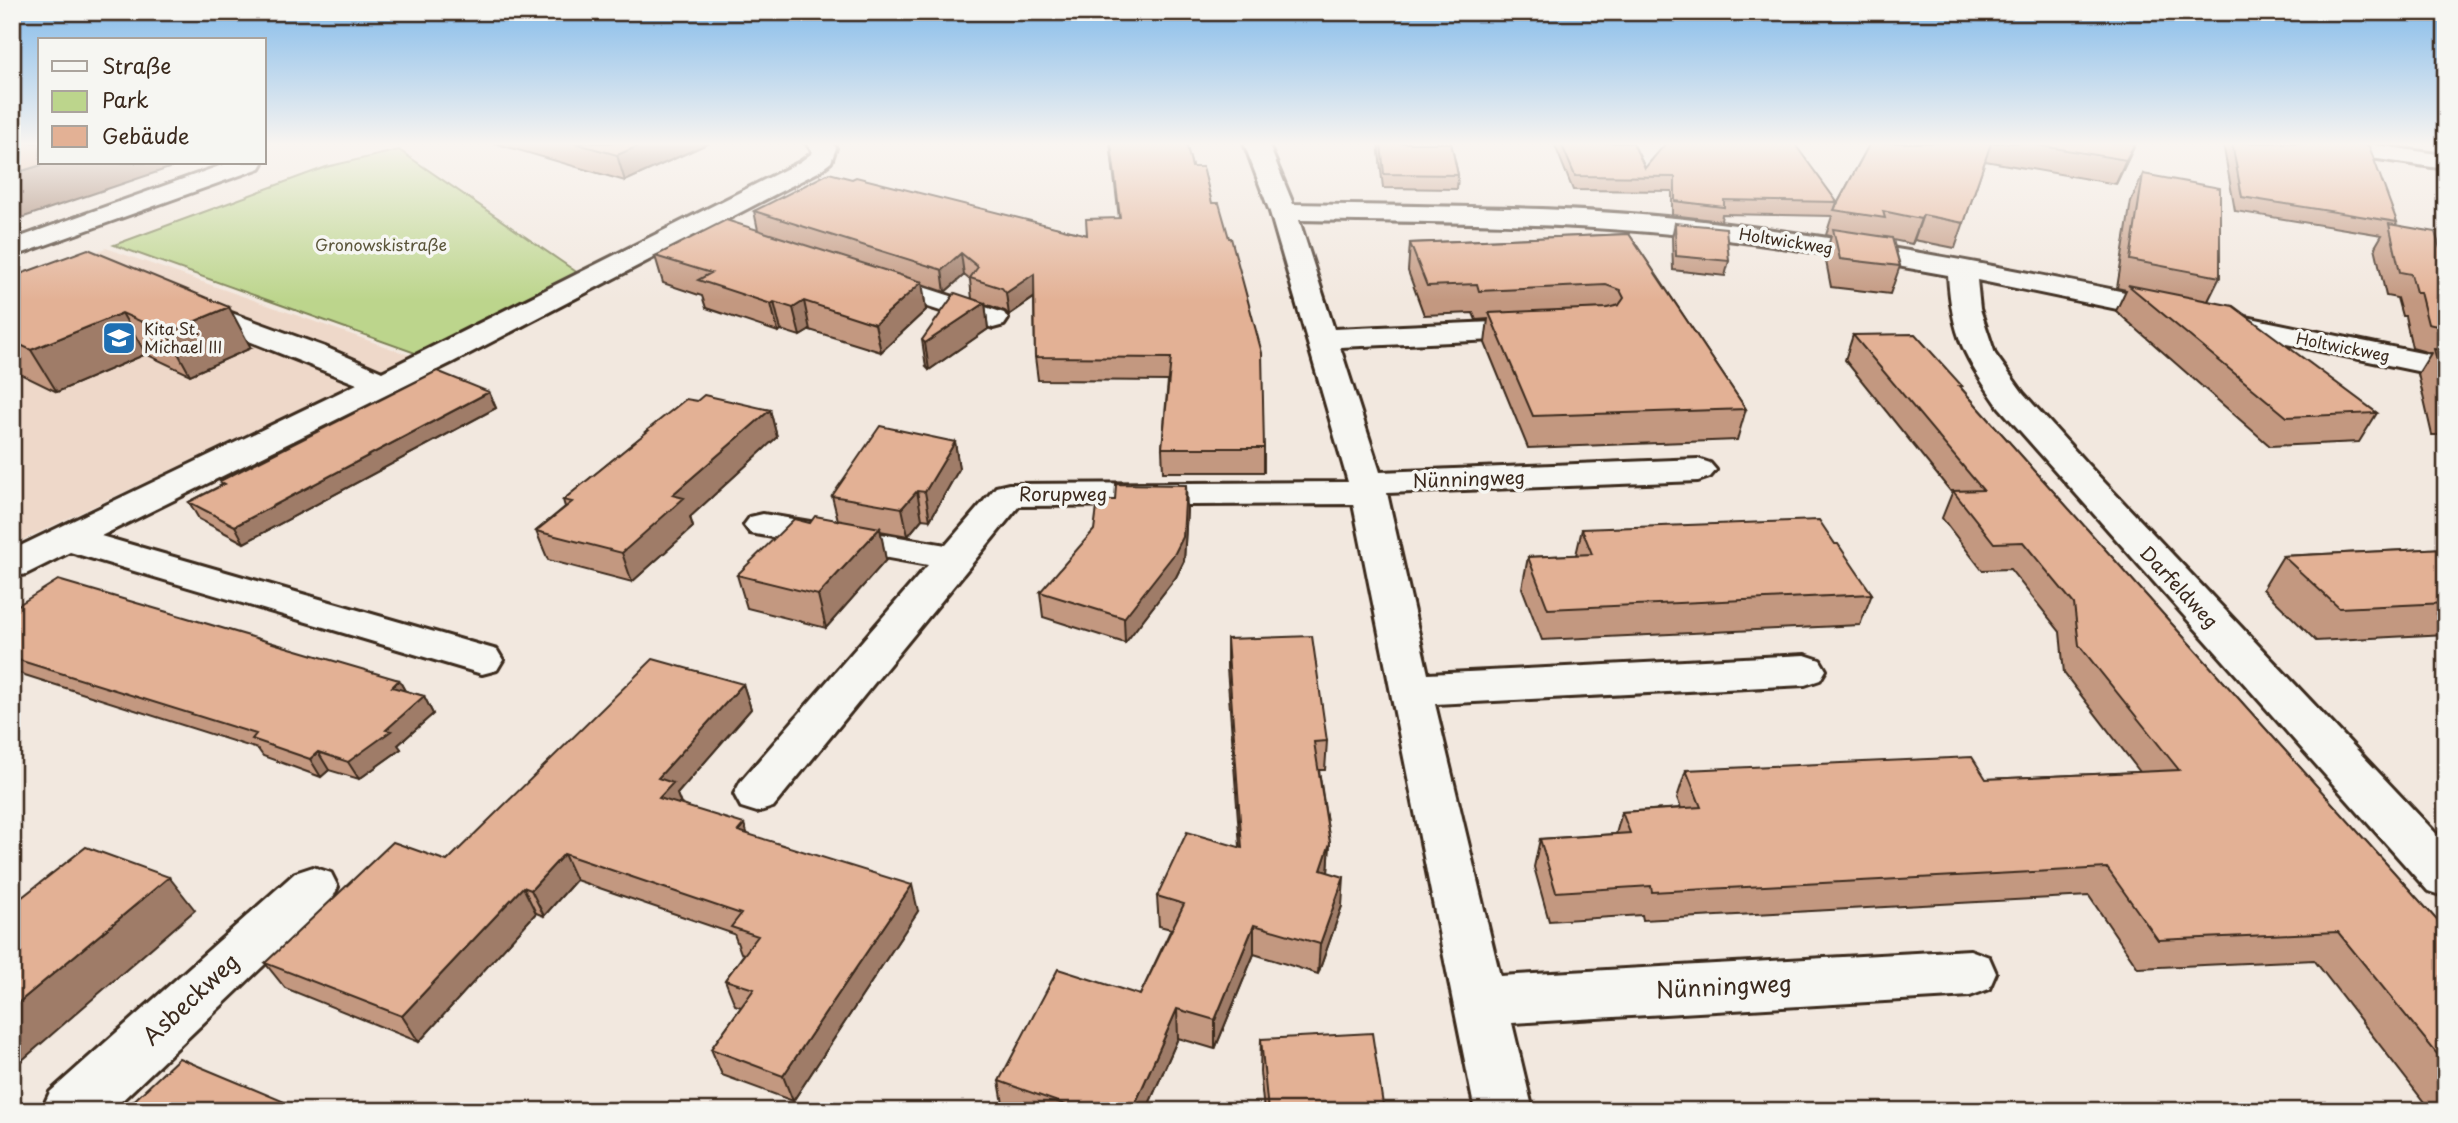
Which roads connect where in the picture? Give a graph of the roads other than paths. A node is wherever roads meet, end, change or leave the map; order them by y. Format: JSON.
{"nodes":[{"id":1,"x":159,"y":195,"type":"edge"},
{"id":2,"x":754,"y":195,"type":"edge"},
{"id":3,"x":1277,"y":195,"type":"edge"},
{"id":4,"x":1283,"y":212,"type":"junction"},
{"id":5,"x":698,"y":224,"type":"junction"},
{"id":6,"x":736,"y":237,"type":"edge"},
{"id":7,"x":12,"y":248,"type":"edge"},
{"id":8,"x":1962,"y":269,"type":"junction"},
{"id":9,"x":852,"y":274,"type":"edge"},
{"id":10,"x":190,"y":308,"type":"edge"},
{"id":11,"x":993,"y":319,"type":"dead end"},
{"id":12,"x":1573,"y":327,"type":"edge"},
{"id":13,"x":1322,"y":339,"type":"junction"},
{"id":14,"x":2446,"y":368,"type":"edge"},
{"id":15,"x":381,"y":383,"type":"junction"},
{"id":16,"x":1698,"y":470,"type":"dead end"},
{"id":17,"x":1367,"y":488,"type":"junction"},
{"id":18,"x":764,"y":525,"type":"dead end"},
{"id":19,"x":68,"y":538,"type":"junction"},
{"id":20,"x":955,"y":558,"type":"junction"},
{"id":21,"x":12,"y":565,"type":"edge"},
{"id":22,"x":482,"y":660,"type":"dead end"},
{"id":23,"x":1805,"y":670,"type":"dead end"},
{"id":24,"x":1410,"y":690,"type":"junction"},
{"id":25,"x":757,"y":794,"type":"dead end"},
{"id":26,"x":2446,"y":877,"type":"edge"},
{"id":27,"x":313,"y":887,"type":"dead end"},
{"id":28,"x":1970,"y":973,"type":"dead end"},
{"id":29,"x":1479,"y":1001,"type":"junction"},
{"id":30,"x":70,"y":1111,"type":"edge"},
{"id":31,"x":1504,"y":1111,"type":"edge"}],
"edges":[{"from":1,"to":7,"type":"street"},
{"from":2,"to":5,"type":"street"},
{"from":3,"to":4,"type":"street"},
{"from":4,"to":8,"type":"street","name":"Holtwickweg"},
{"from":4,"to":13,"type":"street"},
{"from":5,"to":6,"type":"street"},
{"from":5,"to":15,"type":"street"},
{"from":8,"to":14,"type":"street","name":"Holtwickweg"},
{"from":8,"to":26,"type":"street","name":"Darfeldweg"},
{"from":9,"to":11,"type":"street"},
{"from":10,"to":15,"type":"street"},
{"from":12,"to":13,"type":"street"},
{"from":13,"to":17,"type":"street"},
{"from":15,"to":19,"type":"street"},
{"from":16,"to":17,"type":"street","name":"Nünningweg"},
{"from":17,"to":20,"type":"street","name":"Rorupweg"},
{"from":17,"to":24,"type":"street"},
{"from":18,"to":20,"type":"street"},
{"from":19,"to":21,"type":"street"},
{"from":19,"to":22,"type":"street"},
{"from":20,"to":25,"type":"street","name":"Rorupweg"},
{"from":23,"to":24,"type":"street"},
{"from":24,"to":29,"type":"street"},
{"from":27,"to":30,"type":"street","name":"Asbeckweg"},
{"from":28,"to":29,"type":"street","name":"Nünningweg"},
{"from":29,"to":31,"type":"street"}]}
